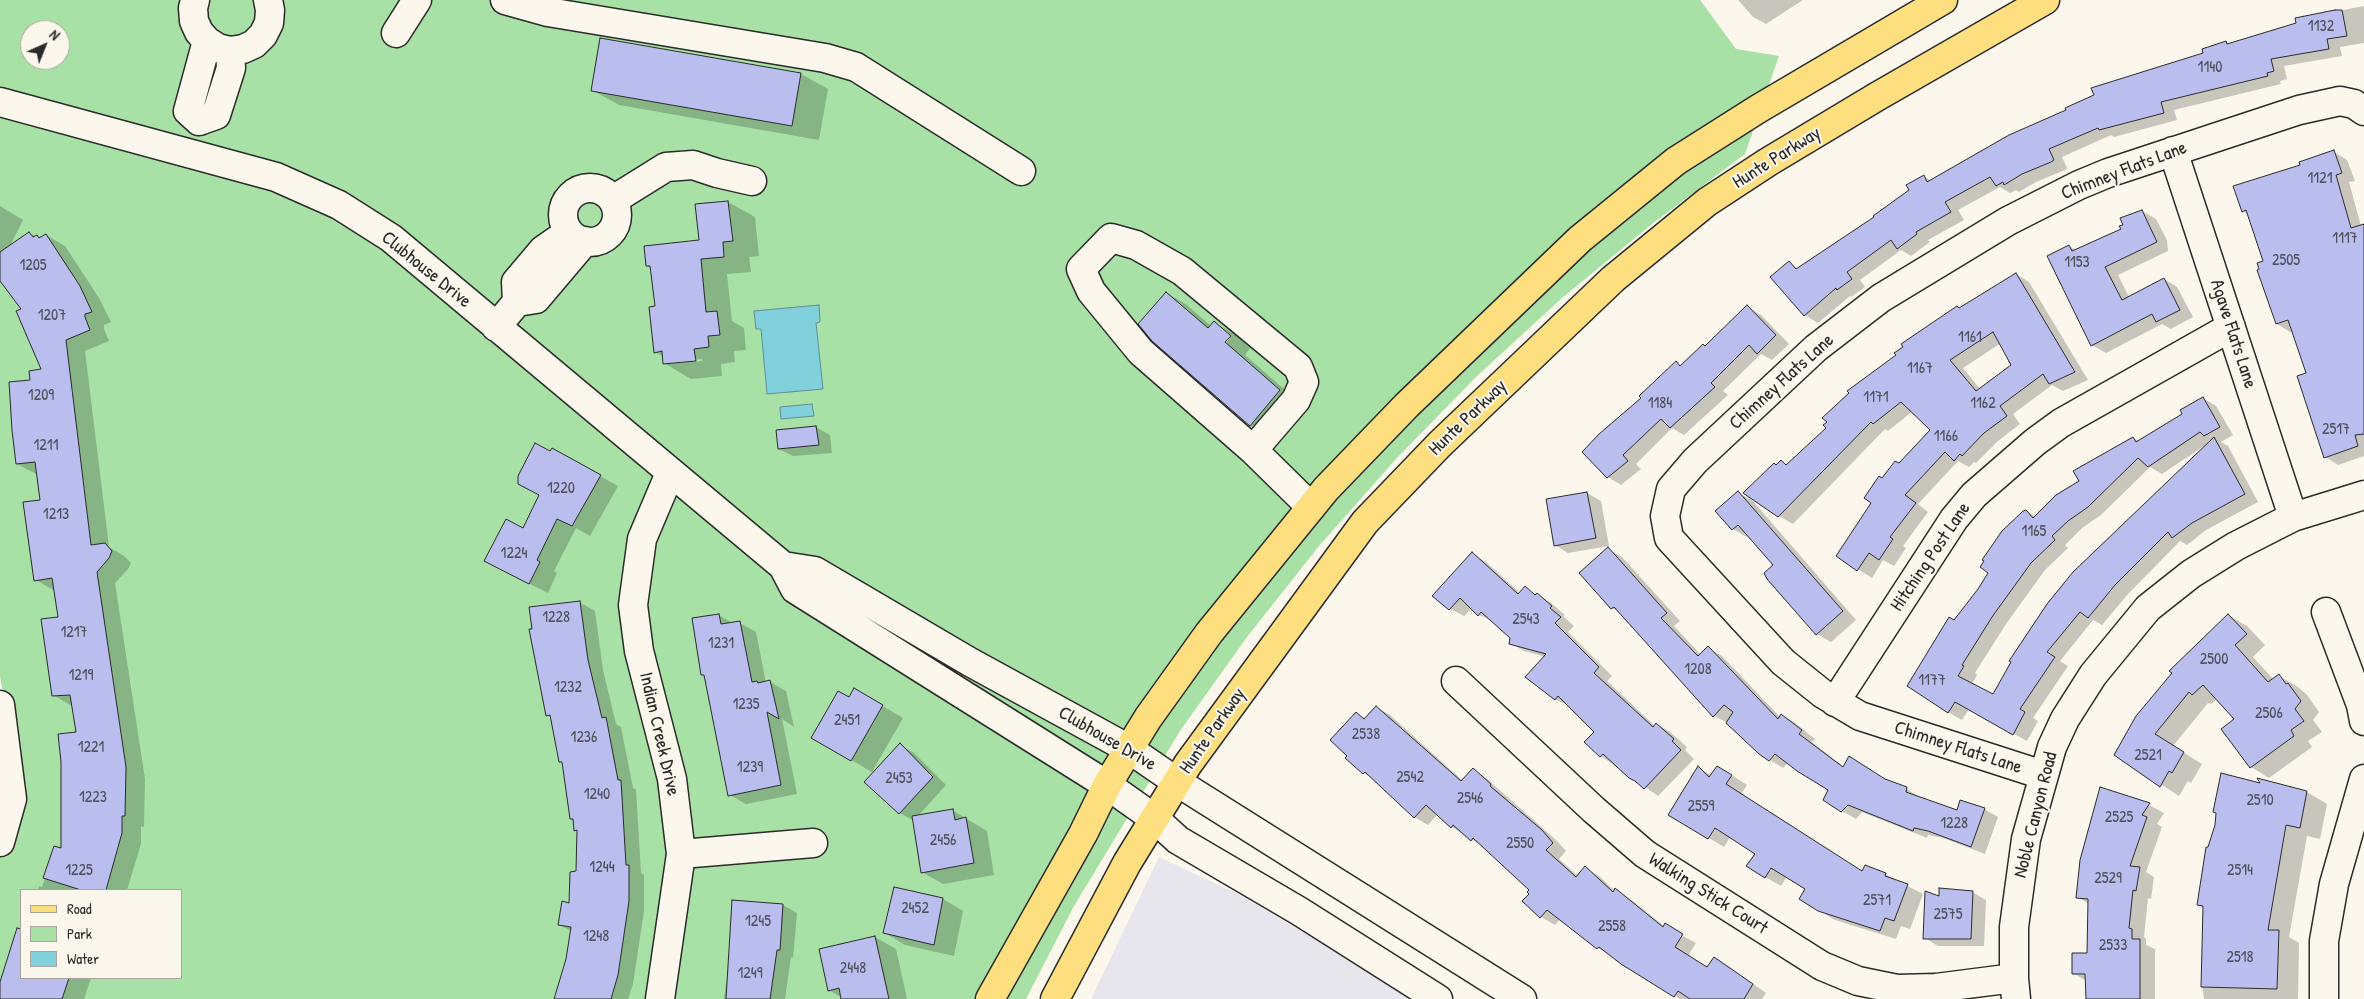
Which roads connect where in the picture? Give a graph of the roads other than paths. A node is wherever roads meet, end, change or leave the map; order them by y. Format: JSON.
{"nodes":[{"id":1,"x":195,"y":0,"type":"edge"},
{"id":2,"x":268,"y":0,"type":"edge"},
{"id":3,"x":417,"y":0,"type":"edge"},
{"id":4,"x":505,"y":0,"type":"edge"},
{"id":5,"x":1943,"y":0,"type":"edge"},
{"id":6,"x":2045,"y":0,"type":"edge"},
{"id":7,"x":396,"y":33,"type":"dead end"},
{"id":8,"x":218,"y":46,"type":"junction"},
{"id":9,"x":0,"y":102,"type":"edge"},
{"id":10,"x":2364,"y":111,"type":"edge"},
{"id":11,"x":2173,"y":151,"type":"junction"},
{"id":12,"x":190,"y":153,"type":"junction"},
{"id":13,"x":1021,"y":170,"type":"dead end"},
{"id":14,"x":752,"y":181,"type":"dead end"},
{"id":15,"x":612,"y":200,"type":"junction"},
{"id":16,"x":577,"y":237,"type":"junction"},
{"id":17,"x":496,"y":327,"type":"junction"},
{"id":18,"x":2231,"y":327,"type":"junction"},
{"id":19,"x":1253,"y":450,"type":"junction"},
{"id":20,"x":670,"y":473,"type":"junction"},
{"id":21,"x":2364,"y":495,"type":"edge"},
{"id":22,"x":1311,"y":507,"type":"junction"},
{"id":23,"x":2293,"y":517,"type":"junction"},
{"id":24,"x":783,"y":566,"type":"junction"},
{"id":25,"x":2326,"y":612,"type":"dead end"},
{"id":26,"x":1456,"y":681,"type":"dead end"},
{"id":27,"x":1835,"y":702,"type":"junction"},
{"id":28,"x":0,"y":704,"type":"edge"},
{"id":29,"x":2364,"y":721,"type":"edge"},
{"id":30,"x":1129,"y":749,"type":"junction"},
{"id":31,"x":2043,"y":775,"type":"junction"},
{"id":32,"x":2364,"y":779,"type":"edge"},
{"id":33,"x":1177,"y":782,"type":"junction"},
{"id":34,"x":1106,"y":785,"type":"junction"},
{"id":35,"x":1155,"y":820,"type":"junction"},
{"id":36,"x":0,"y":842,"type":"edge"},
{"id":37,"x":812,"y":843,"type":"dead end"},
{"id":38,"x":681,"y":854,"type":"junction"},
{"id":39,"x":2015,"y":988,"type":"edge"},
{"id":40,"x":660,"y":999,"type":"edge"},
{"id":41,"x":990,"y":999,"type":"edge"},
{"id":42,"x":1055,"y":999,"type":"edge"},
{"id":43,"x":1438,"y":999,"type":"edge"},
{"id":44,"x":1522,"y":999,"type":"edge"},
{"id":45,"x":2324,"y":999,"type":"edge"}],
"edges":[{"from":1,"to":8,"type":"street"},
{"from":2,"to":8,"type":"street"},
{"from":3,"to":7,"type":"street"},
{"from":4,"to":13,"type":"street"},
{"from":5,"to":22,"type":"main road"},
{"from":6,"to":33,"type":"main road","name":"Hunte Parkway"},
{"from":8,"to":12,"type":"street"},
{"from":9,"to":12,"type":"street","name":"Clubhouse Drive"},
{"from":10,"to":11,"type":"street","name":"Chimney Flats Lane"},
{"from":11,"to":18,"type":"street","name":"Agave Flats Lane"},
{"from":11,"to":27,"type":"street","name":"Chimney Flats Lane"},
{"from":12,"to":17,"type":"street","name":"Clubhouse Drive"},
{"from":14,"to":15,"type":"street"},
{"from":15,"to":16,"type":"street"},
{"from":15,"to":16,"type":"street"},
{"from":16,"to":17,"type":"street"},
{"from":17,"to":20,"type":"street","name":"Clubhouse Drive"},
{"from":18,"to":23,"type":"street","name":"Agave Flats Lane"},
{"from":18,"to":27,"type":"street","name":"Hitching Post Lane"},
{"from":19,"to":19,"type":"street"},
{"from":19,"to":22,"type":"street"},
{"from":20,"to":24,"type":"street","name":"Clubhouse Drive"},
{"from":20,"to":38,"type":"street","name":"Indian Creek Drive"},
{"from":21,"to":23,"type":"street","name":"Noble Canyon Road"},
{"from":22,"to":30,"type":"main road"},
{"from":23,"to":31,"type":"street","name":"Noble Canyon Road"},
{"from":24,"to":30,"type":"street","name":"Clubhouse Drive"},
{"from":24,"to":34,"type":"street","name":"Clubhouse Drive"},
{"from":25,"to":29,"type":"street"},
{"from":26,"to":39,"type":"street","name":"Walking Stick Court"},
{"from":27,"to":31,"type":"street","name":"Chimney Flats Lane"},
{"from":28,"to":36,"type":"street"},
{"from":30,"to":33,"type":"street","name":"Clubhouse Drive"},
{"from":30,"to":34,"type":"main road"},
{"from":31,"to":39,"type":"street","name":"Noble Canyon Road"},
{"from":32,"to":45,"type":"street"},
{"from":33,"to":35,"type":"main road","name":"Hunte Parkway"},
{"from":33,"to":44,"type":"street","name":"Clubhouse Drive"},
{"from":34,"to":35,"type":"street","name":"Clubhouse Drive"},
{"from":34,"to":41,"type":"main road"},
{"from":35,"to":42,"type":"main road","name":"Hunte Parkway"},
{"from":35,"to":43,"type":"street","name":"Clubhouse Drive"},
{"from":37,"to":38,"type":"street"},
{"from":38,"to":40,"type":"street","name":"Indian Creek Drive"}]}
